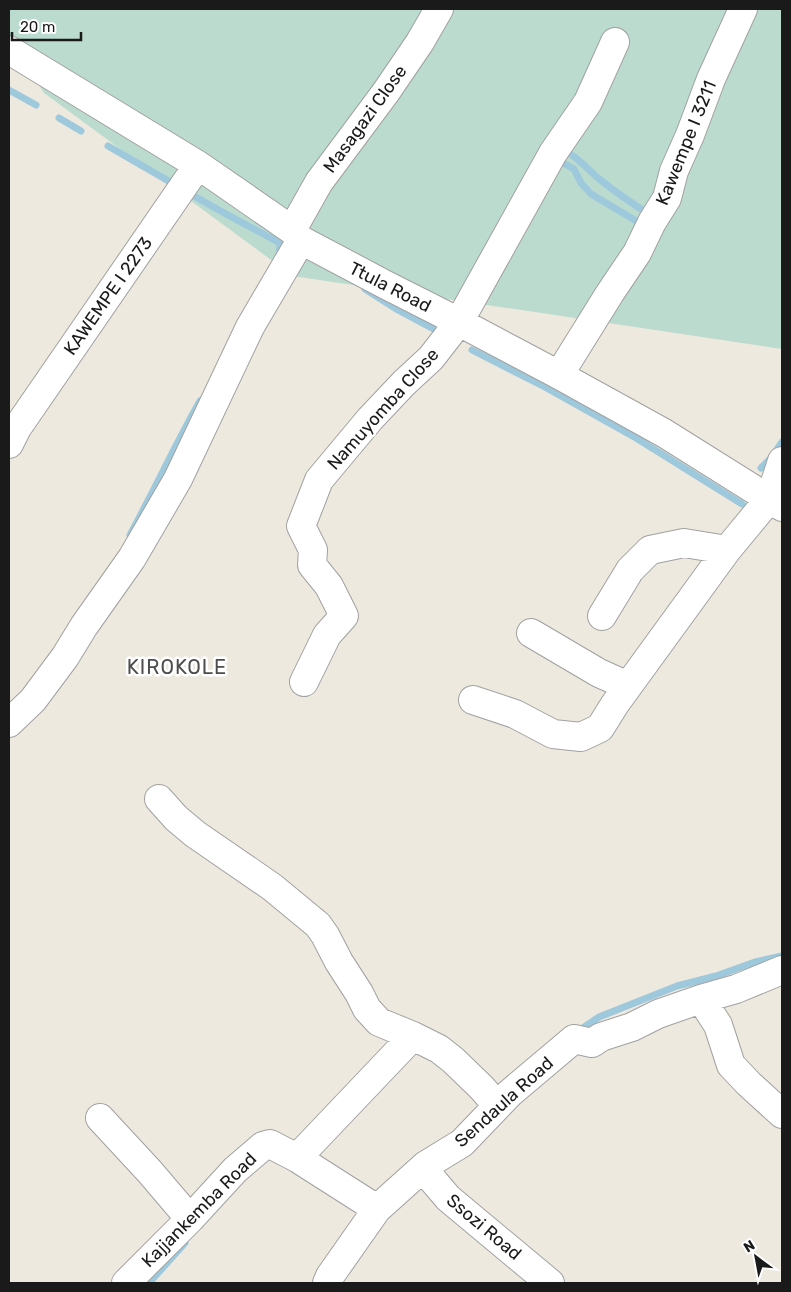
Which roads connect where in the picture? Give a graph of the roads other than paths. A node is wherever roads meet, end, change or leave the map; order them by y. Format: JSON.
{"nodes":[{"id":1,"x":440,"y":9,"type":"edge"},
{"id":2,"x":743,"y":9,"type":"edge"},
{"id":3,"x":614,"y":42,"type":"dead end"},
{"id":4,"x":9,"y":50,"type":"edge"},
{"id":5,"x":198,"y":165,"type":"junction"},
{"id":6,"x":296,"y":235,"type":"junction"},
{"id":7,"x":459,"y":322,"type":"junction"},
{"id":8,"x":559,"y":375,"type":"junction"},
{"id":9,"x":12,"y":432,"type":"edge"},
{"id":10,"x":782,"y":461,"type":"edge"},
{"id":11,"x":776,"y":502,"type":"edge"},
{"id":12,"x":728,"y":550,"type":"junction"},
{"id":13,"x":602,"y":616,"type":"dead end"},
{"id":14,"x":531,"y":633,"type":"dead end"},
{"id":15,"x":304,"y":682,"type":"dead end"},
{"id":16,"x":628,"y":686,"type":"junction"},
{"id":17,"x":473,"y":700,"type":"dead end"},
{"id":18,"x":9,"y":723,"type":"edge"},
{"id":19,"x":159,"y":799,"type":"dead end"},
{"id":20,"x":782,"y":970,"type":"edge"},
{"id":21,"x":701,"y":998,"type":"junction"},
{"id":22,"x":413,"y":1036,"type":"junction"},
{"id":23,"x":497,"y":1106,"type":"junction"},
{"id":24,"x":782,"y":1114,"type":"edge"},
{"id":25,"x":100,"y":1118,"type":"dead end"},
{"id":26,"x":297,"y":1158,"type":"junction"},
{"id":27,"x":426,"y":1165,"type":"junction"},
{"id":28,"x":377,"y":1209,"type":"junction"},
{"id":29,"x":190,"y":1219,"type":"junction"},
{"id":30,"x":126,"y":1283,"type":"edge"},
{"id":31,"x":327,"y":1283,"type":"edge"},
{"id":32,"x":550,"y":1283,"type":"edge"}],
"edges":[{"from":1,"to":6,"type":"street","name":"Masagazi Close"},
{"from":2,"to":8,"type":"street","name":"Kawempe I 3211"},
{"from":3,"to":7,"type":"street"},
{"from":4,"to":5,"type":"street","name":"Ttula Road"},
{"from":5,"to":6,"type":"street","name":"Ttula Road"},
{"from":5,"to":9,"type":"street","name":"KAWEMPE I 2273"},
{"from":6,"to":7,"type":"street","name":"Ttula Road"},
{"from":6,"to":18,"type":"street","name":"Masagazi Close"},
{"from":7,"to":8,"type":"street","name":"Ttula Road"},
{"from":7,"to":15,"type":"street","name":"Namuyomba Close"},
{"from":8,"to":11,"type":"street","name":"Ttula Road"},
{"from":10,"to":11,"type":"street"},
{"from":11,"to":12,"type":"street"},
{"from":12,"to":13,"type":"street"},
{"from":12,"to":16,"type":"street"},
{"from":14,"to":16,"type":"street"},
{"from":16,"to":17,"type":"street"},
{"from":19,"to":22,"type":"street"},
{"from":20,"to":21,"type":"street","name":"Sendaula Road"},
{"from":21,"to":23,"type":"street","name":"Sendaula Road"},
{"from":21,"to":24,"type":"street"},
{"from":22,"to":23,"type":"street"},
{"from":22,"to":26,"type":"street"},
{"from":23,"to":27,"type":"street","name":"Sendaula Road"},
{"from":25,"to":29,"type":"street"},
{"from":26,"to":28,"type":"street","name":"Kajjankemba Road"},
{"from":26,"to":29,"type":"street","name":"Kajjankemba Road"},
{"from":27,"to":28,"type":"street","name":"Sendaula Road"},
{"from":27,"to":32,"type":"street","name":"Ssozi Road"},
{"from":28,"to":31,"type":"street","name":"Sendaula Road"},
{"from":29,"to":30,"type":"street","name":"Kajjankemba Road"}]}
